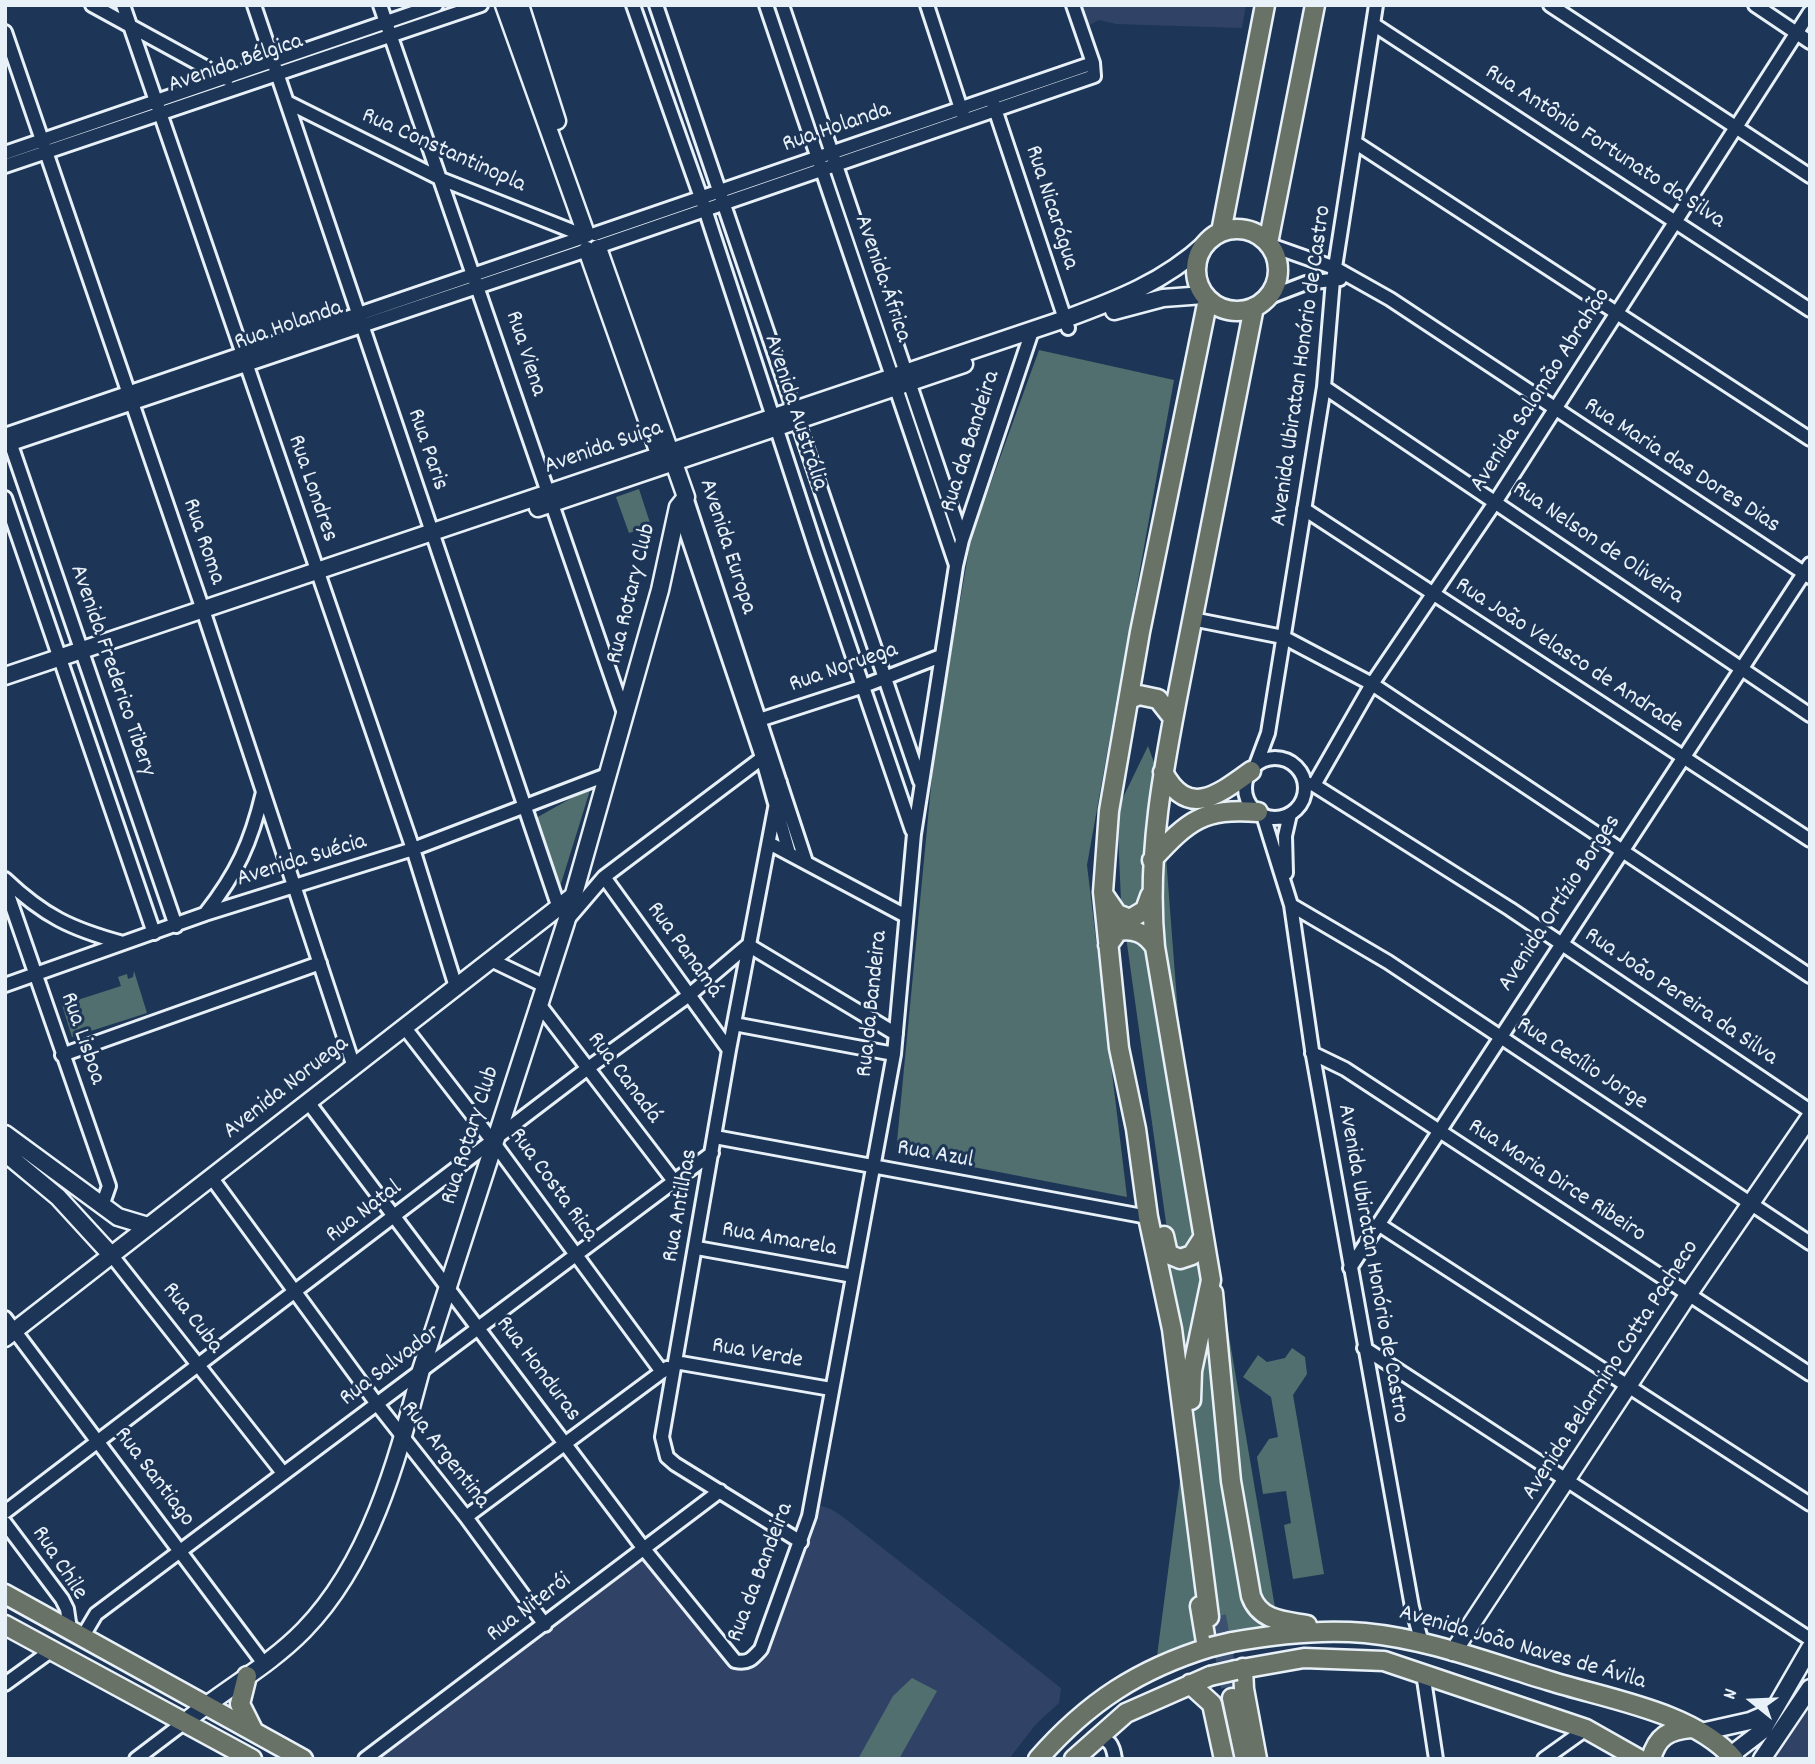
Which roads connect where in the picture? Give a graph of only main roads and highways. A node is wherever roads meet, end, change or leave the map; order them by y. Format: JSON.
{"nodes":[{"id":1,"x":505,"y":5,"type":"edge"},
{"id":2,"x":520,"y":5,"type":"edge"},
{"id":3,"x":1265,"y":5,"type":"edge"},
{"id":4,"x":1315,"y":5,"type":"edge"},
{"id":5,"x":1221,"y":232,"type":"junction"},
{"id":6,"x":591,"y":241,"type":"junction"},
{"id":7,"x":1206,"y":243,"type":"junction"},
{"id":8,"x":1269,"y":244,"type":"junction"},
{"id":9,"x":1206,"y":297,"type":"junction"},
{"id":10,"x":1260,"y":303,"type":"junction"},
{"id":11,"x":1066,"y":324,"type":"junction"},
{"id":12,"x":667,"y":459,"type":"junction"},
{"id":13,"x":682,"y":502,"type":"joint"},
{"id":14,"x":62,"y":663,"type":"junction"},
{"id":15,"x":5,"y":676,"type":"edge"},
{"id":16,"x":5,"y":687,"type":"edge"},
{"id":17,"x":1130,"y":699,"type":"junction"},
{"id":18,"x":1173,"y":718,"type":"junction"},
{"id":19,"x":1253,"y":768,"type":"road end"},
{"id":20,"x":1163,"y":772,"type":"junction"},
{"id":21,"x":1261,"y":814,"type":"road end"},
{"id":22,"x":1152,"y":860,"type":"junction"},
{"id":23,"x":1102,"y":892,"type":"junction"},
{"id":24,"x":1150,"y":895,"type":"junction"},
{"id":25,"x":573,"y":896,"type":"joint"},
{"id":26,"x":562,"y":915,"type":"junction"},
{"id":27,"x":1108,"y":946,"type":"junction"},
{"id":28,"x":1155,"y":947,"type":"junction"},
{"id":29,"x":1810,"y":1117,"type":"edge"},
{"id":30,"x":1136,"y":1129,"type":"junction"},
{"id":31,"x":5,"y":1134,"type":"edge"},
{"id":32,"x":12,"y":1157,"type":"edge"},
{"id":33,"x":118,"y":1217,"type":"junction"},
{"id":34,"x":148,"y":1226,"type":"junction"},
{"id":35,"x":1203,"y":1238,"type":"junction"},
{"id":36,"x":128,"y":1243,"type":"junction"},
{"id":37,"x":113,"y":1257,"type":"junction"},
{"id":38,"x":1162,"y":1272,"type":"junction"},
{"id":39,"x":1211,"y":1280,"type":"junction"},
{"id":40,"x":9,"y":1329,"type":"edge"},
{"id":41,"x":5,"y":1594,"type":"edge"},
{"id":42,"x":5,"y":1625,"type":"edge"},
{"id":43,"x":1327,"y":1632,"type":"junction"},
{"id":44,"x":1209,"y":1648,"type":"junction"},
{"id":45,"x":1810,"y":1648,"type":"edge"},
{"id":46,"x":1454,"y":1652,"type":"junction"},
{"id":47,"x":1239,"y":1669,"type":"junction"},
{"id":48,"x":1427,"y":1675,"type":"junction"},
{"id":49,"x":247,"y":1676,"type":"junction"},
{"id":50,"x":1190,"y":1684,"type":"junction"},
{"id":51,"x":1810,"y":1688,"type":"edge"},
{"id":52,"x":208,"y":1704,"type":"junction"},
{"id":53,"x":1772,"y":1712,"type":"junction"},
{"id":54,"x":187,"y":1721,"type":"junction"},
{"id":55,"x":253,"y":1730,"type":"junction"},
{"id":56,"x":1696,"y":1730,"type":"junction"},
{"id":57,"x":252,"y":1759,"type":"edge"},
{"id":58,"x":303,"y":1759,"type":"edge"},
{"id":59,"x":1038,"y":1759,"type":"edge"},
{"id":60,"x":1074,"y":1759,"type":"edge"},
{"id":61,"x":1224,"y":1759,"type":"edge"},
{"id":62,"x":1236,"y":1759,"type":"edge"},
{"id":63,"x":1245,"y":1759,"type":"edge"},
{"id":64,"x":1257,"y":1759,"type":"edge"},
{"id":65,"x":1639,"y":1759,"type":"edge"},
{"id":66,"x":1651,"y":1759,"type":"edge"},
{"id":67,"x":1734,"y":1759,"type":"edge"},
{"id":68,"x":1762,"y":1759,"type":"edge"}],
"edges":[{"from":1,"to":6,"type":"main road","name":"Avenida Europa"},
{"from":2,"to":6,"type":"main road","name":"Avenida Europa"},
{"from":3,"to":5,"type":"main road"},
{"from":4,"to":8,"type":"main road"},
{"from":5,"to":7,"type":"main road"},
{"from":5,"to":8,"type":"main road"},
{"from":6,"to":12,"type":"main road","name":"Avenida Europa"},
{"from":7,"to":9,"type":"main road"},
{"from":7,"to":11,"type":"main road","name":"Avenida Suiça"},
{"from":8,"to":10,"type":"main road"},
{"from":9,"to":10,"type":"main road"},
{"from":9,"to":11,"type":"main road","name":"Avenida Suiça"},
{"from":9,"to":17,"type":"main road"},
{"from":10,"to":18,"type":"main road"},
{"from":11,"to":12,"type":"main road","name":"Avenida Suiça"},
{"from":12,"to":13,"type":"main road","name":"Avenida Europa"},
{"from":12,"to":14,"type":"main road","name":"Avenida Suiça"},
{"from":13,"to":25,"type":"main road","name":"Rua Rotary Club"},
{"from":14,"to":15,"type":"main road","name":"Avenida Suiça"},
{"from":14,"to":16,"type":"main road","name":"Avenida Suiça"},
{"from":17,"to":18,"type":"main road"},
{"from":17,"to":23,"type":"main road"},
{"from":18,"to":20,"type":"main road"},
{"from":19,"to":20,"type":"main road"},
{"from":20,"to":22,"type":"main road"},
{"from":21,"to":22,"type":"main road"},
{"from":22,"to":24,"type":"main road"},
{"from":23,"to":24,"type":"main road"},
{"from":23,"to":27,"type":"main road"},
{"from":24,"to":28,"type":"main road"},
{"from":25,"to":26,"type":"main road","name":"Avenida Noruega"},
{"from":26,"to":34,"type":"main road","name":"Avenida Noruega"},
{"from":26,"to":49,"type":"main road","name":"Rua Rotary Club"},
{"from":27,"to":28,"type":"main road"},
{"from":27,"to":30,"type":"main road"},
{"from":28,"to":35,"type":"main road"},
{"from":29,"to":46,"type":"main road","name":"Avenida Belarmino Cotta Pacheco"},
{"from":30,"to":35,"type":"main road"},
{"from":30,"to":38,"type":"main road"},
{"from":31,"to":32,"type":"main road"},
{"from":32,"to":33,"type":"main road"},
{"from":32,"to":37,"type":"main road","name":"Rua Cuba"},
{"from":33,"to":34,"type":"main road"},
{"from":33,"to":36,"type":"main road"},
{"from":34,"to":36,"type":"main road","name":"Avenida Noruega"},
{"from":35,"to":39,"type":"main road"},
{"from":36,"to":37,"type":"main road","name":"Avenida Noruega"},
{"from":37,"to":40,"type":"main road","name":"Avenida Noruega"},
{"from":38,"to":39,"type":"main road"},
{"from":38,"to":44,"type":"main road"},
{"from":39,"to":43,"type":"main road"},
{"from":41,"to":52,"type":"main road"},
{"from":42,"to":54,"type":"main road"},
{"from":43,"to":44,"type":"main road","name":"Avenida João Naves de Ávila","bridge":true},
{"from":43,"to":46,"type":"main road","name":"Avenida João Naves de Ávila"},
{"from":44,"to":59,"type":"main road","name":"Avenida João Naves de Ávila"},
{"from":45,"to":53,"type":"main road"},
{"from":46,"to":48,"type":"main road"},
{"from":46,"to":56,"type":"main road","name":"Avenida João Naves de Ávila"},
{"from":47,"to":48,"type":"main road","name":"Avenida João Naves de Ávila"},
{"from":47,"to":50,"type":"main road","name":"Avenida João Naves de Ávila","bridge":true},
{"from":47,"to":64,"type":"main road"},
{"from":48,"to":65,"type":"main road","name":"Avenida João Naves de Ávila"},
{"from":49,"to":52,"type":"main road","name":"Rua Rotary Club"},
{"from":49,"to":55,"type":"main road"},
{"from":50,"to":60,"type":"main road","name":"Avenida João Naves de Ávila"},
{"from":50,"to":61,"type":"main road"},
{"from":51,"to":68,"type":"main road"},
{"from":52,"to":54,"type":"main road","name":"Rua Rotary Club"},
{"from":52,"to":55,"type":"main road"},
{"from":53,"to":56,"type":"main road"},
{"from":53,"to":67,"type":"main road"},
{"from":54,"to":57,"type":"main road"},
{"from":55,"to":58,"type":"main road"},
{"from":56,"to":66,"type":"main road"},
{"from":56,"to":67,"type":"main road","name":"Avenida João Naves de Ávila"},
{"from":62,"to":63,"type":"main road"}]}
